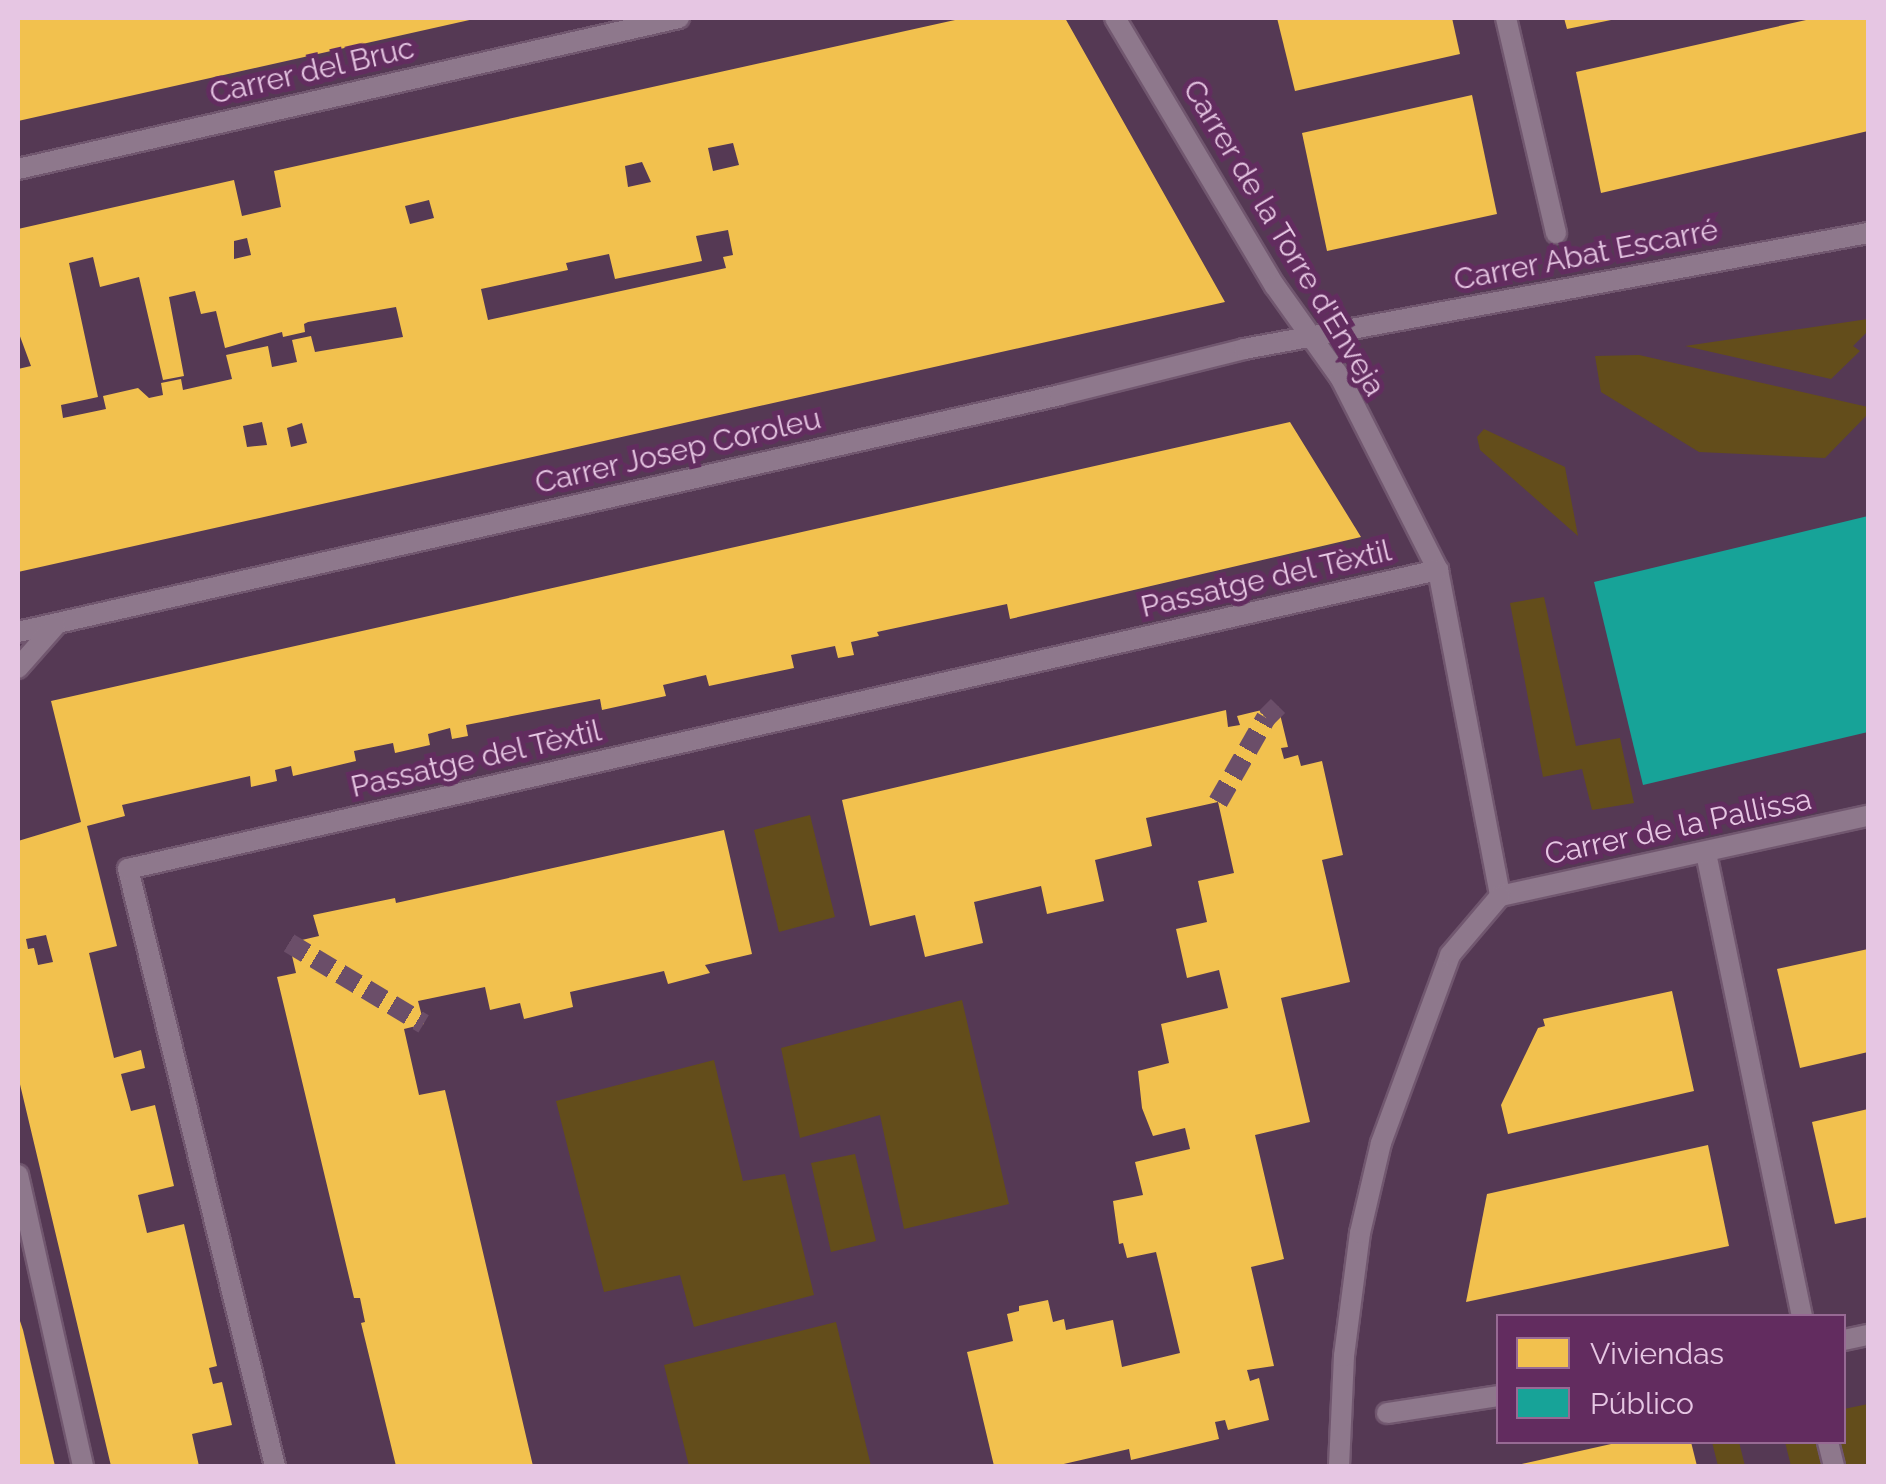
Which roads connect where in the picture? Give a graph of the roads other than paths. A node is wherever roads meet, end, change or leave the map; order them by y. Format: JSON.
{"nodes":[{"id":1,"x":679,"y":18,"type":"edge"},
{"id":2,"x":1115,"y":18,"type":"edge"},
{"id":3,"x":1506,"y":18,"type":"edge"},
{"id":4,"x":18,"y":169,"type":"edge"},
{"id":5,"x":1556,"y":233,"type":"dead end"},
{"id":6,"x":1868,"y":233,"type":"edge"},
{"id":7,"x":1316,"y":336,"type":"junction"},
{"id":8,"x":1438,"y":570,"type":"junction"},
{"id":9,"x":54,"y":626,"type":"junction"},
{"id":10,"x":18,"y":632,"type":"edge"},
{"id":11,"x":18,"y":668,"type":"edge"},
{"id":12,"x":1868,"y":816,"type":"edge"},
{"id":13,"x":1706,"y":852,"type":"junction"},
{"id":14,"x":1500,"y":896,"type":"junction"},
{"id":15,"x":18,"y":1175,"type":"edge"},
{"id":16,"x":1802,"y":1314,"type":"edge"},
{"id":17,"x":1496,"y":1396,"type":"edge"},
{"id":18,"x":1388,"y":1413,"type":"dead end"},
{"id":19,"x":84,"y":1466,"type":"edge"},
{"id":20,"x":275,"y":1466,"type":"edge"},
{"id":21,"x":1339,"y":1466,"type":"edge"}],
"edges":[{"from":1,"to":4,"type":"street","name":"Carrer del Bruc"},
{"from":2,"to":7,"type":"street","name":"Carrer de la Torre d'Enveja"},
{"from":3,"to":5,"type":"street"},
{"from":6,"to":7,"type":"street","name":"Carrer Abat Escarré"},
{"from":7,"to":8,"type":"street","name":"Carrer de la Torre d'Enveja"},
{"from":7,"to":9,"type":"street","name":"Carrer Josep Coroleu"},
{"from":8,"to":14,"type":"street","name":"Carrer de la Torre d'Enveja"},
{"from":8,"to":20,"type":"street","name":"Passatge del Tèxtil"},
{"from":9,"to":10,"type":"street","name":"Carrer Josep Coroleu"},
{"from":9,"to":11,"type":"street"},
{"from":12,"to":13,"type":"street","name":"Carrer de la Pallissa"},
{"from":13,"to":14,"type":"street","name":"Carrer de la Pallissa"},
{"from":13,"to":16,"type":"street"},
{"from":14,"to":21,"type":"street"},
{"from":15,"to":19,"type":"street"},
{"from":17,"to":18,"type":"street"}]}
